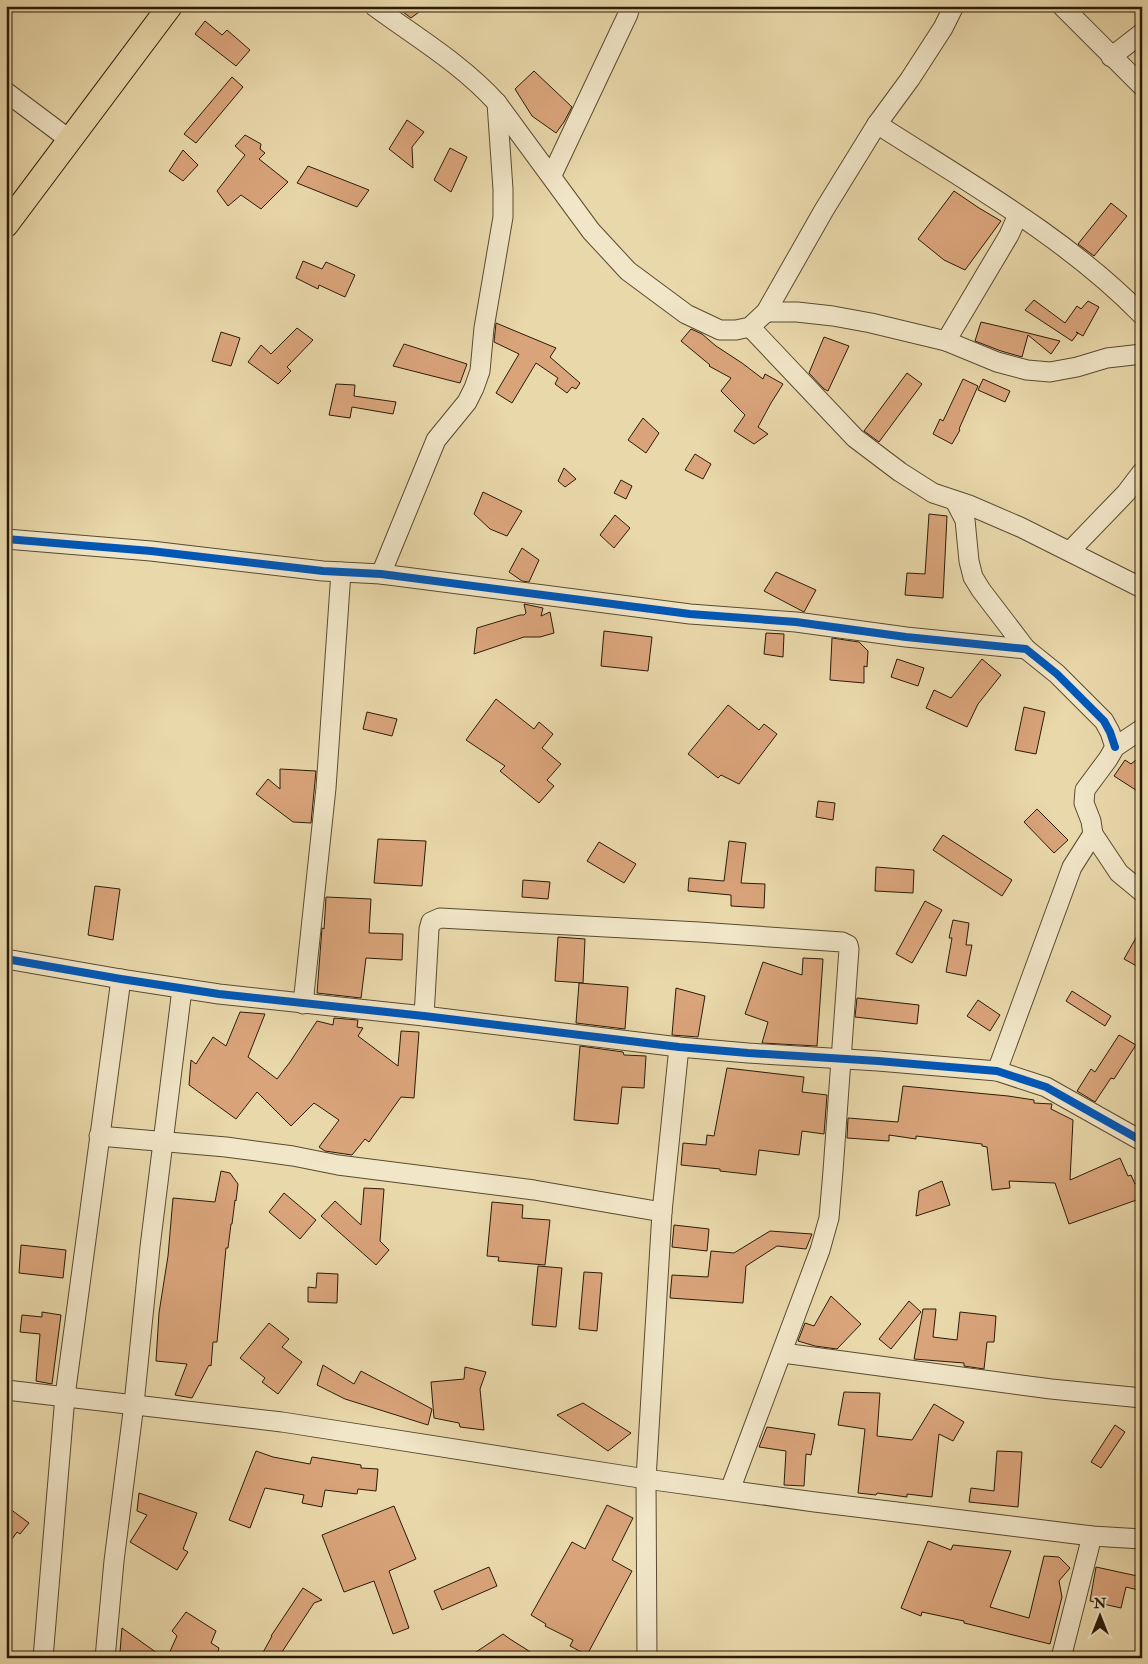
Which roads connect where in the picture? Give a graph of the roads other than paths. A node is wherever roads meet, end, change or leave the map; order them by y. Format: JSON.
{"nodes":[{"id":1,"x":170,"y":6,"type":"edge"},
{"id":2,"x":374,"y":6,"type":"edge"},
{"id":3,"x":630,"y":6,"type":"edge"},
{"id":4,"x":954,"y":6,"type":"edge"},
{"id":5,"x":1062,"y":6,"type":"edge"},
{"id":6,"x":1142,"y":34,"type":"edge"},
{"id":7,"x":1111,"y":57,"type":"junction"},
{"id":8,"x":1142,"y":86,"type":"edge"},
{"id":9,"x":6,"y":92,"type":"edge"},
{"id":10,"x":497,"y":104,"type":"junction"},
{"id":11,"x":877,"y":124,"type":"junction"},
{"id":12,"x":70,"y":140,"type":"junction"},
{"id":13,"x":552,"y":175,"type":"junction"},
{"id":14,"x":1018,"y":215,"type":"junction"},
{"id":15,"x":7,"y":223,"type":"edge"},
{"id":16,"x":766,"y":312,"type":"junction"},
{"id":17,"x":1142,"y":315,"type":"edge"},
{"id":18,"x":750,"y":326,"type":"junction"},
{"id":19,"x":946,"y":341,"type":"junction"},
{"id":20,"x":1142,"y":354,"type":"edge"},
{"id":21,"x":1142,"y":472,"type":"edge"},
{"id":22,"x":955,"y":501,"type":"junction"},
{"id":23,"x":6,"y":539,"type":"edge"},
{"id":24,"x":1070,"y":551,"type":"junction"},
{"id":25,"x":341,"y":572,"type":"junction"},
{"id":26,"x":381,"y":574,"type":"junction"},
{"id":27,"x":1142,"y":588,"type":"edge"},
{"id":28,"x":1026,"y":649,"type":"junction"},
{"id":29,"x":1142,"y":729,"type":"edge"},
{"id":30,"x":1115,"y":747,"type":"junction"},
{"id":31,"x":1093,"y":834,"type":"junction"},
{"id":32,"x":1142,"y":892,"type":"edge"},
{"id":33,"x":6,"y":959,"type":"edge"},
{"id":34,"x":121,"y":979,"type":"junction"},
{"id":35,"x":182,"y":989,"type":"junction"},
{"id":36,"x":303,"y":1004,"type":"junction"},
{"id":37,"x":424,"y":1016,"type":"junction"},
{"id":38,"x":679,"y":1047,"type":"junction"},
{"id":39,"x":840,"y":1059,"type":"junction"},
{"id":40,"x":997,"y":1072,"type":"junction"},
{"id":41,"x":99,"y":1136,"type":"junction"},
{"id":42,"x":1142,"y":1141,"type":"edge"},
{"id":43,"x":163,"y":1142,"type":"junction"},
{"id":44,"x":662,"y":1212,"type":"junction"},
{"id":45,"x":782,"y":1353,"type":"junction"},
{"id":46,"x":6,"y":1390,"type":"edge"},
{"id":47,"x":65,"y":1396,"type":"junction"},
{"id":48,"x":1142,"y":1398,"type":"edge"},
{"id":49,"x":134,"y":1404,"type":"junction"},
{"id":50,"x":646,"y":1479,"type":"junction"},
{"id":51,"x":730,"y":1490,"type":"junction"},
{"id":52,"x":1092,"y":1536,"type":"junction"},
{"id":53,"x":1142,"y":1539,"type":"edge"},
{"id":54,"x":43,"y":1658,"type":"edge"},
{"id":55,"x":104,"y":1658,"type":"edge"},
{"id":56,"x":647,"y":1658,"type":"edge"},
{"id":57,"x":1061,"y":1658,"type":"edge"}],
"edges":[{"from":1,"to":12,"type":"main road"},
{"from":2,"to":10,"type":"street"},
{"from":3,"to":13,"type":"street"},
{"from":4,"to":11,"type":"street"},
{"from":5,"to":7,"type":"street"},
{"from":6,"to":7,"type":"street"},
{"from":7,"to":8,"type":"street"},
{"from":9,"to":12,"type":"street"},
{"from":10,"to":13,"type":"street"},
{"from":10,"to":26,"type":"street"},
{"from":11,"to":14,"type":"street"},
{"from":11,"to":16,"type":"street"},
{"from":12,"to":15,"type":"main road"},
{"from":13,"to":18,"type":"street"},
{"from":14,"to":17,"type":"street"},
{"from":14,"to":19,"type":"street"},
{"from":16,"to":18,"type":"street"},
{"from":16,"to":19,"type":"street"},
{"from":18,"to":22,"type":"street"},
{"from":19,"to":20,"type":"street"},
{"from":21,"to":24,"type":"street"},
{"from":22,"to":24,"type":"street"},
{"from":22,"to":28,"type":"street"},
{"from":23,"to":25,"type":"street"},
{"from":24,"to":27,"type":"street"},
{"from":25,"to":26,"type":"street"},
{"from":25,"to":36,"type":"street"},
{"from":26,"to":28,"type":"street"},
{"from":28,"to":30,"type":"street"},
{"from":29,"to":30,"type":"street"},
{"from":30,"to":31,"type":"street"},
{"from":31,"to":32,"type":"street"},
{"from":31,"to":40,"type":"street"},
{"from":33,"to":34,"type":"street"},
{"from":34,"to":35,"type":"street"},
{"from":34,"to":41,"type":"street"},
{"from":35,"to":36,"type":"street"},
{"from":35,"to":43,"type":"street"},
{"from":36,"to":37,"type":"street"},
{"from":37,"to":38,"type":"street"},
{"from":37,"to":39,"type":"street"},
{"from":38,"to":39,"type":"street"},
{"from":38,"to":44,"type":"street"},
{"from":39,"to":40,"type":"street"},
{"from":39,"to":45,"type":"street"},
{"from":40,"to":42,"type":"street"},
{"from":41,"to":43,"type":"street"},
{"from":41,"to":47,"type":"street"},
{"from":43,"to":44,"type":"street"},
{"from":43,"to":49,"type":"street"},
{"from":44,"to":50,"type":"street"},
{"from":45,"to":48,"type":"street"},
{"from":45,"to":51,"type":"street"},
{"from":46,"to":47,"type":"street"},
{"from":47,"to":49,"type":"street"},
{"from":47,"to":54,"type":"street"},
{"from":49,"to":50,"type":"street"},
{"from":49,"to":55,"type":"street"},
{"from":50,"to":51,"type":"street"},
{"from":50,"to":56,"type":"street"},
{"from":51,"to":52,"type":"street"},
{"from":52,"to":53,"type":"street"},
{"from":52,"to":57,"type":"street"}]}
